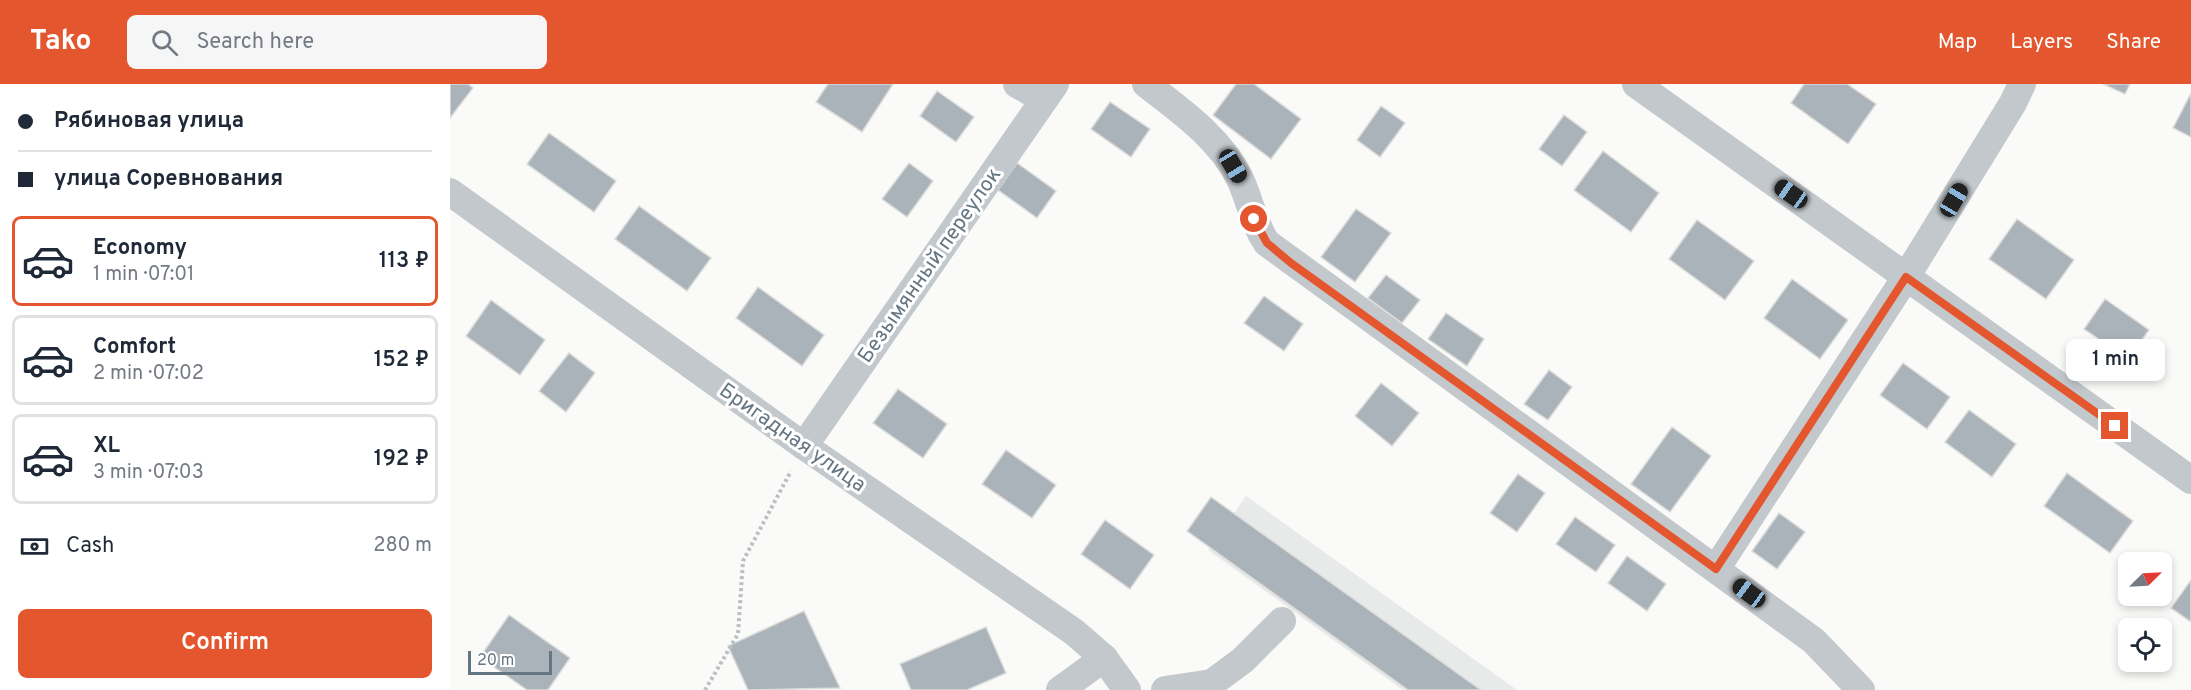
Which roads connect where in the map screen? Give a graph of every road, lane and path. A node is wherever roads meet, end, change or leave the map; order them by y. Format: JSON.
{"nodes":[{"id":1,"x":1017,"y":84,"type":"edge"},
{"id":2,"x":1146,"y":84,"type":"edge"},
{"id":3,"x":1636,"y":84,"type":"edge"},
{"id":4,"x":2022,"y":84,"type":"edge"},
{"id":5,"x":1049,"y":92,"type":"edge"},
{"id":6,"x":450,"y":192,"type":"edge"},
{"id":7,"x":1906,"y":277,"type":"junction"},
{"id":8,"x":804,"y":446,"type":"junction"},
{"id":9,"x":2191,"y":480,"type":"edge"},
{"id":10,"x":1716,"y":569,"type":"junction"},
{"id":11,"x":1282,"y":621,"type":"dead end"},
{"id":12,"x":1104,"y":658,"type":"junction"},
{"id":13,"x":705,"y":690,"type":"edge"},
{"id":14,"x":1060,"y":690,"type":"edge"},
{"id":15,"x":1127,"y":690,"type":"edge"},
{"id":16,"x":1165,"y":690,"type":"edge"},
{"id":17,"x":1861,"y":690,"type":"edge"}],
"edges":[{"from":1,"to":5,"type":"street"},
{"from":2,"to":10,"type":"street"},
{"from":3,"to":7,"type":"street"},
{"from":4,"to":7,"type":"street"},
{"from":5,"to":8,"type":"street","name":"Безымянный переулок"},
{"from":6,"to":8,"type":"street","name":"Бригадная улица"},
{"from":7,"to":9,"type":"street"},
{"from":7,"to":10,"type":"street"},
{"from":8,"to":12,"type":"street","name":"Бригадная улица"},
{"from":8,"to":13,"type":"path"},
{"from":10,"to":17,"type":"street"},
{"from":11,"to":16,"type":"street"},
{"from":12,"to":14,"type":"street"},
{"from":12,"to":15,"type":"street","name":"Бригадная улица"}]}
